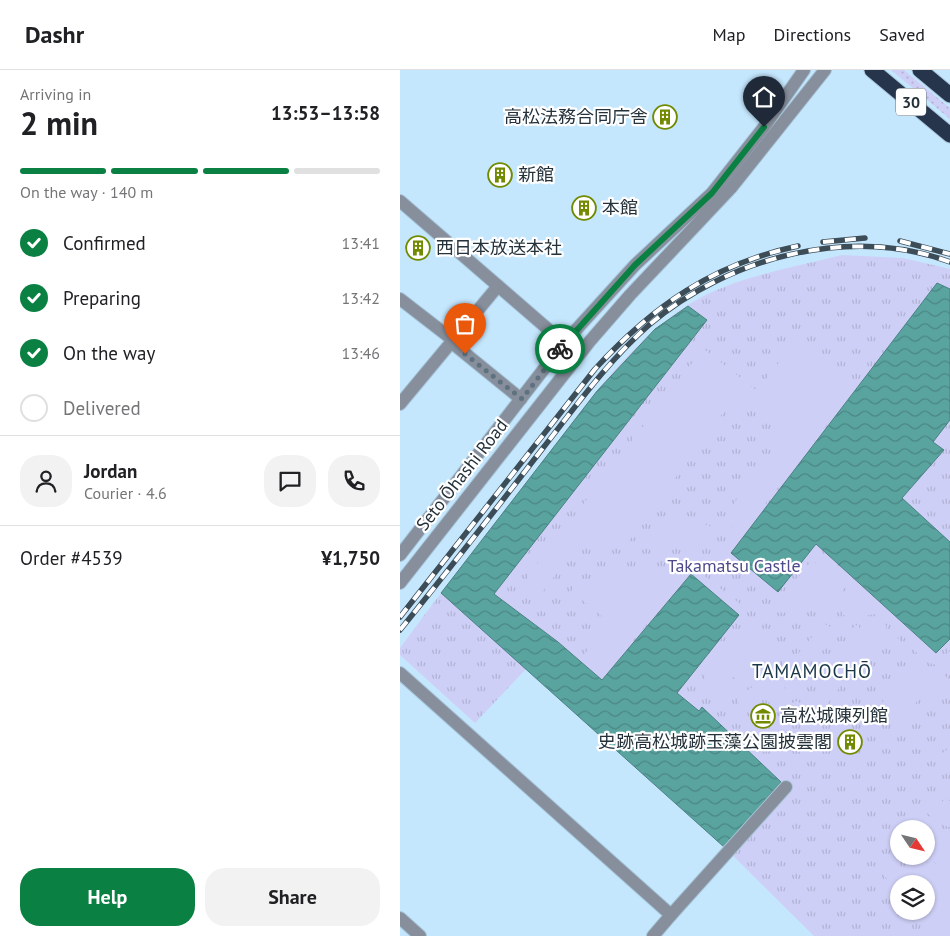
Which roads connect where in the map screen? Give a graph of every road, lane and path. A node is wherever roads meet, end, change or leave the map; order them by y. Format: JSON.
{"nodes":[{"id":1,"x":804,"y":70,"type":"edge"},
{"id":2,"x":825,"y":70,"type":"edge"},
{"id":3,"x":872,"y":70,"type":"edge"},
{"id":4,"x":920,"y":70,"type":"edge"},
{"id":5,"x":950,"y":95,"type":"edge"},
{"id":6,"x":950,"y":135,"type":"edge"},
{"id":7,"x":400,"y":201,"type":"edge"},
{"id":8,"x":498,"y":286,"type":"junction"},
{"id":9,"x":400,"y":299,"type":"edge"},
{"id":10,"x":452,"y":341,"type":"junction"},
{"id":11,"x":564,"y":343,"type":"junction"},
{"id":12,"x":522,"y":399,"type":"junction"},
{"id":13,"x":400,"y":404,"type":"edge"},
{"id":14,"x":400,"y":555,"type":"edge"},
{"id":15,"x":400,"y":584,"type":"edge"},
{"id":16,"x":400,"y":673,"type":"edge"},
{"id":17,"x":786,"y":787,"type":"dead end"},
{"id":18,"x":671,"y":915,"type":"junction"},
{"id":19,"x":400,"y":918,"type":"edge"},
{"id":20,"x":420,"y":936,"type":"edge"},
{"id":21,"x":653,"y":936,"type":"edge"}],
"edges":[{"from":1,"to":11,"type":"street","name":"Seto Ōhashi Road"},
{"from":2,"to":15,"type":"street","name":"Seto Ōhashi Road"},
{"from":3,"to":6,"type":"highway","number":"30"},
{"from":4,"to":5,"type":"highway","number":"30"},
{"from":7,"to":8,"type":"street"},
{"from":8,"to":10,"type":"street"},
{"from":8,"to":11,"type":"street"},
{"from":9,"to":10,"type":"street"},
{"from":10,"to":12,"type":"street"},
{"from":10,"to":13,"type":"street"},
{"from":11,"to":12,"type":"street","name":"Seto Ōhashi Road"},
{"from":12,"to":14,"type":"street","name":"Seto Ōhashi Road"},
{"from":16,"to":18,"type":"street"},
{"from":17,"to":18,"type":"street"},
{"from":18,"to":21,"type":"street"},
{"from":19,"to":20,"type":"street"}]}
